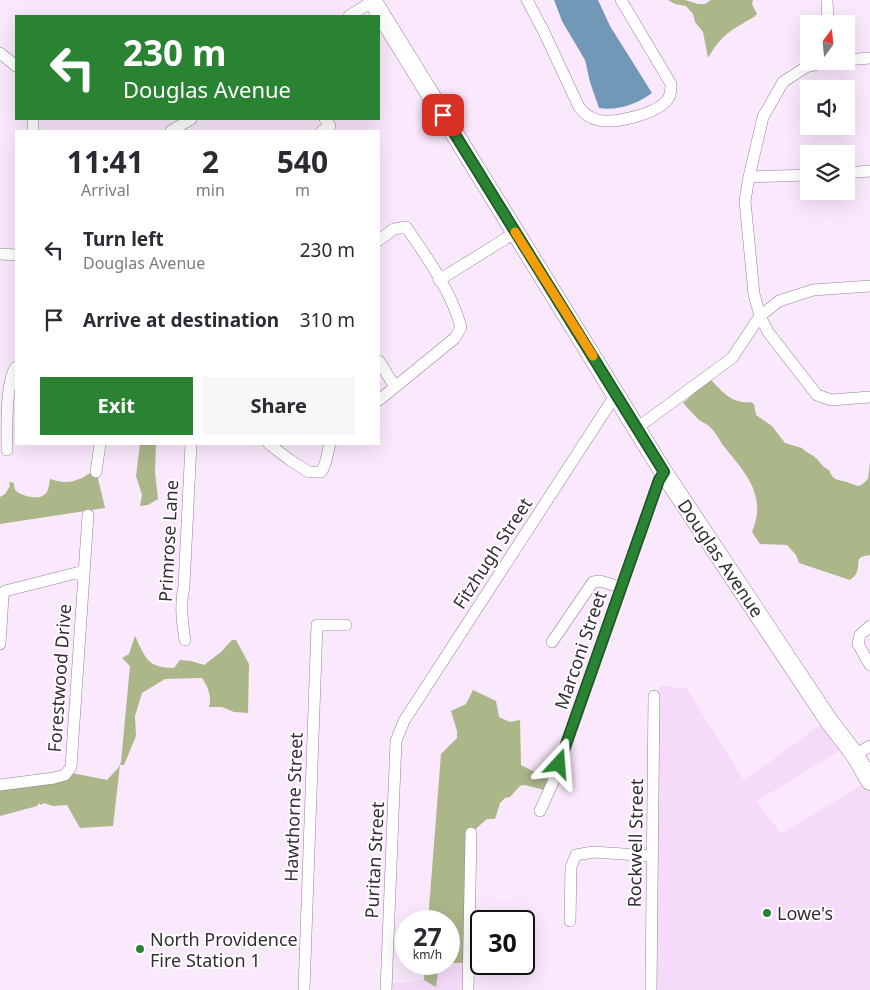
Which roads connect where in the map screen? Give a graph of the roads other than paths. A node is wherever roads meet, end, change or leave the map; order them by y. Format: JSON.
{"nodes":[{"id":1,"x":373,"y":0,"type":"edge"},
{"id":2,"x":527,"y":0,"type":"edge"},
{"id":3,"x":620,"y":0,"type":"edge"},
{"id":4,"x":827,"y":0,"type":"edge"},
{"id":5,"x":350,"y":15,"type":"edge"},
{"id":6,"x":828,"y":15,"type":"edge"},
{"id":7,"x":0,"y":53,"type":"edge"},
{"id":8,"x":870,"y":58,"type":"edge"},
{"id":9,"x":855,"y":59,"type":"edge"},
{"id":10,"x":15,"y":65,"type":"edge"},
{"id":11,"x":801,"y":70,"type":"edge"},
{"id":12,"x":189,"y":120,"type":"edge"},
{"id":13,"x":326,"y":120,"type":"edge"},
{"id":14,"x":173,"y":130,"type":"edge"},
{"id":15,"x":324,"y":130,"type":"edge"},
{"id":16,"x":870,"y":171,"type":"edge"},
{"id":17,"x":855,"y":172,"type":"edge"},
{"id":18,"x":800,"y":175,"type":"edge"},
{"id":19,"x":749,"y":177,"type":"junction"},
{"id":20,"x":515,"y":231,"type":"junction"},
{"id":21,"x":380,"y":239,"type":"edge"},
{"id":22,"x":0,"y":254,"type":"edge"},
{"id":23,"x":15,"y":255,"type":"edge"},
{"id":24,"x":439,"y":280,"type":"junction"},
{"id":25,"x":870,"y":286,"type":"edge"},
{"id":26,"x":760,"y":316,"type":"junction"},
{"id":27,"x":380,"y":363,"type":"edge"},
{"id":28,"x":15,"y":369,"type":"edge"},
{"id":29,"x":395,"y":387,"type":"junction"},
{"id":30,"x":616,"y":394,"type":"junction"},
{"id":31,"x":870,"y":397,"type":"edge"},
{"id":32,"x":380,"y":399,"type":"edge"},
{"id":33,"x":637,"y":428,"type":"junction"},
{"id":34,"x":100,"y":445,"type":"edge"},
{"id":35,"x":191,"y":445,"type":"edge"},
{"id":36,"x":270,"y":445,"type":"edge"},
{"id":37,"x":330,"y":445,"type":"edge"},
{"id":38,"x":6,"y":450,"type":"dead end"},
{"id":39,"x":96,"y":472,"type":"dead end"},
{"id":40,"x":664,"y":472,"type":"junction"},
{"id":41,"x":88,"y":515,"type":"dead end"},
{"id":42,"x":84,"y":571,"type":"junction"},
{"id":43,"x":620,"y":587,"type":"junction"},
{"id":44,"x":346,"y":625,"type":"dead end"},
{"id":45,"x":870,"y":626,"type":"edge"},
{"id":46,"x":185,"y":640,"type":"dead end"},
{"id":47,"x":552,"y":642,"type":"dead end"},
{"id":48,"x":0,"y":644,"type":"edge"},
{"id":49,"x":870,"y":665,"type":"edge"},
{"id":50,"x":654,"y":696,"type":"dead end"},
{"id":51,"x":399,"y":732,"type":"joint"},
{"id":52,"x":862,"y":751,"type":"edge"},
{"id":53,"x":870,"y":781,"type":"edge"},
{"id":54,"x":0,"y":785,"type":"edge"},
{"id":55,"x":540,"y":811,"type":"dead end"},
{"id":56,"x":471,"y":833,"type":"dead end"},
{"id":57,"x":653,"y":856,"type":"junction"},
{"id":58,"x":570,"y":921,"type":"dead end"},
{"id":59,"x":304,"y":990,"type":"edge"},
{"id":60,"x":386,"y":990,"type":"edge"},
{"id":61,"x":468,"y":990,"type":"edge"},
{"id":62,"x":651,"y":990,"type":"edge"}],
"edges":[{"from":1,"to":5,"type":"street"},
{"from":1,"to":20,"type":"main road","name":"Douglas Avenue"},
{"from":2,"to":3,"type":"street"},
{"from":4,"to":6,"type":"street"},
{"from":7,"to":10,"type":"street"},
{"from":8,"to":9,"type":"street"},
{"from":11,"to":19,"type":"street"},
{"from":12,"to":14,"type":"street"},
{"from":13,"to":15,"type":"street"},
{"from":16,"to":17,"type":"street"},
{"from":18,"to":19,"type":"street"},
{"from":19,"to":26,"type":"street"},
{"from":20,"to":24,"type":"street"},
{"from":20,"to":30,"type":"main road","name":"Douglas Avenue"},
{"from":21,"to":24,"type":"street"},
{"from":22,"to":23,"type":"street"},
{"from":24,"to":29,"type":"street"},
{"from":25,"to":26,"type":"street"},
{"from":26,"to":31,"type":"street"},
{"from":26,"to":33,"type":"street"},
{"from":27,"to":29,"type":"street"},
{"from":28,"to":38,"type":"street"},
{"from":29,"to":32,"type":"street"},
{"from":30,"to":33,"type":"main road","name":"Douglas Avenue"},
{"from":30,"to":51,"type":"street","name":"Fitzhugh Street"},
{"from":33,"to":40,"type":"main road","name":"Douglas Avenue"},
{"from":34,"to":39,"type":"street"},
{"from":35,"to":46,"type":"street","name":"Primrose Lane"},
{"from":36,"to":37,"type":"street"},
{"from":40,"to":43,"type":"street","name":"Marconi Street"},
{"from":40,"to":52,"type":"main road","name":"Douglas Avenue"},
{"from":41,"to":42,"type":"street","name":"Forestwood Drive"},
{"from":42,"to":48,"type":"street"},
{"from":42,"to":54,"type":"street","name":"Forestwood Drive"},
{"from":43,"to":47,"type":"street"},
{"from":43,"to":55,"type":"street","name":"Marconi Street"},
{"from":44,"to":59,"type":"street","name":"Hawthorne Street"},
{"from":45,"to":49,"type":"street"},
{"from":50,"to":57,"type":"street","name":"Rockwell Street"},
{"from":51,"to":60,"type":"street","name":"Puritan Street"},
{"from":52,"to":53,"type":"main road","name":"Douglas Avenue"},
{"from":56,"to":61,"type":"street"},
{"from":57,"to":58,"type":"street"},
{"from":57,"to":62,"type":"street","name":"Rockwell Street"}]}
